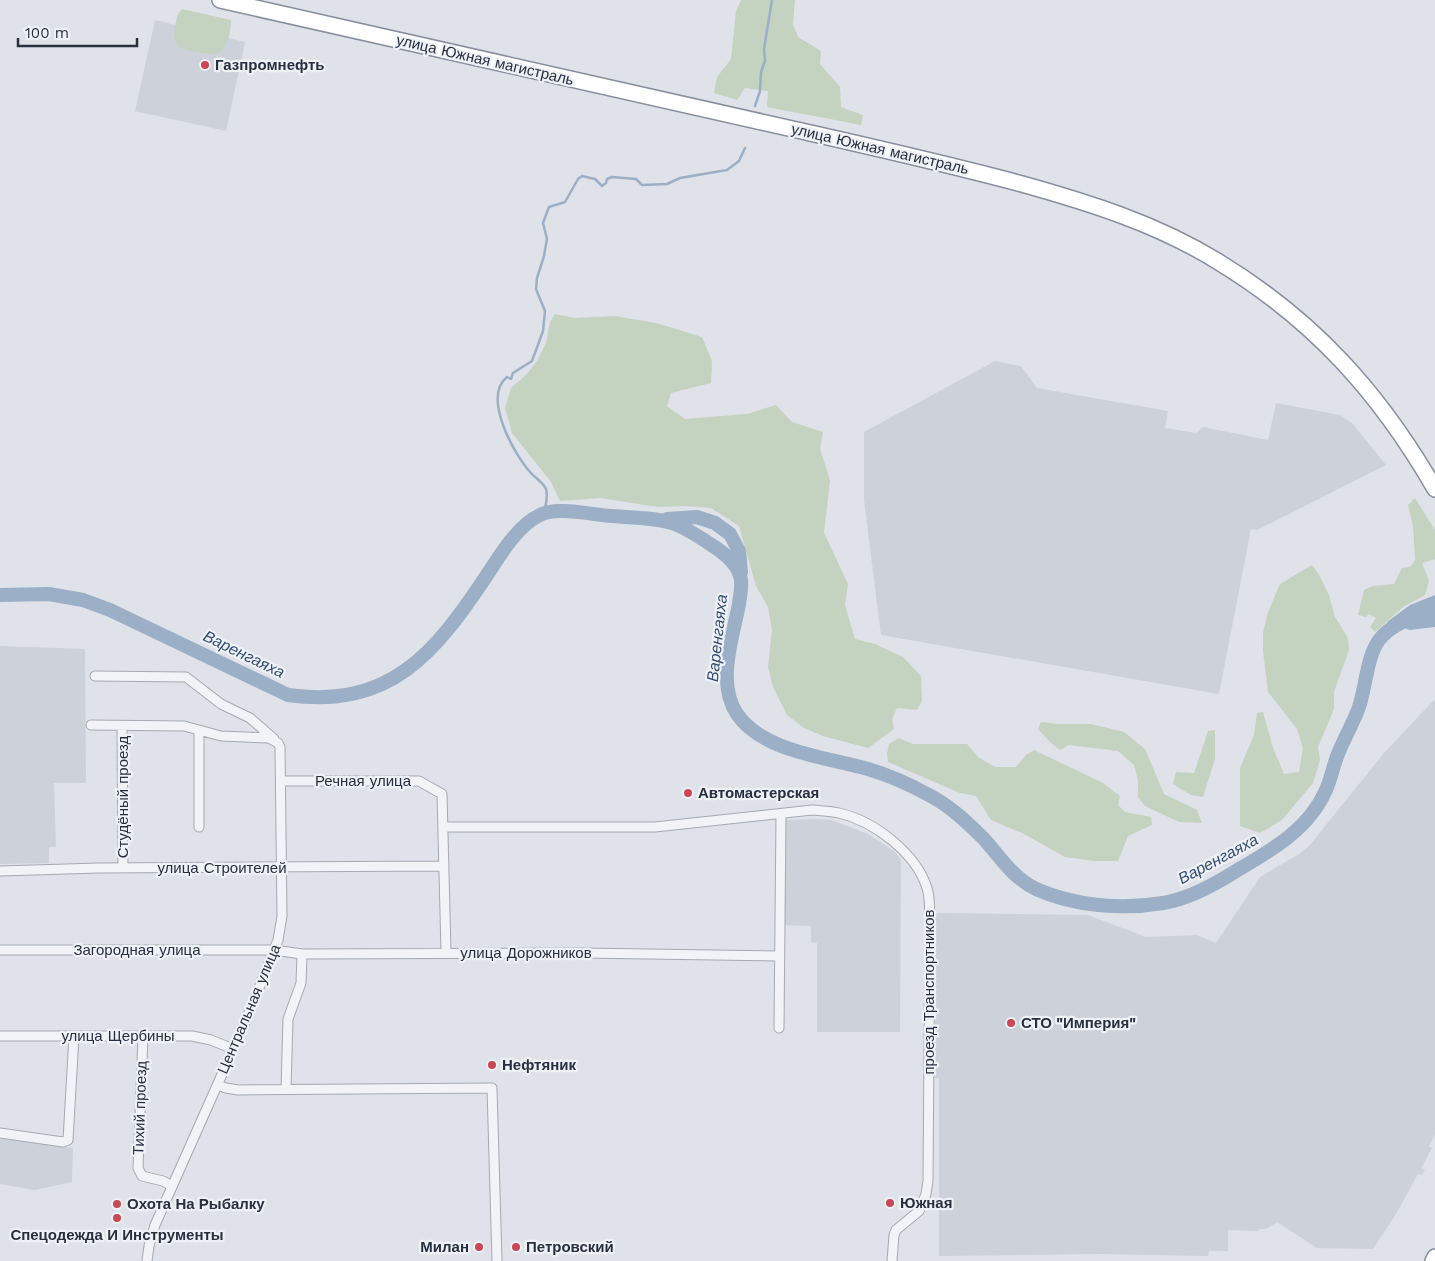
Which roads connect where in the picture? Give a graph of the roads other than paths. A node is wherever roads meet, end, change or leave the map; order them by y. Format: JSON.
{"nodes":[{"id":1,"x":220,"y":0,"type":"edge"},
{"id":2,"x":1435,"y":489,"type":"edge"},
{"id":3,"x":95,"y":676,"type":"dead end"},
{"id":4,"x":90,"y":725,"type":"dead end"},
{"id":5,"x":122,"y":726,"type":"junction"},
{"id":6,"x":199,"y":730,"type":"junction"},
{"id":7,"x":276,"y":741,"type":"junction"},
{"id":8,"x":281,"y":781,"type":"junction"},
{"id":9,"x":781,"y":814,"type":"junction"},
{"id":10,"x":199,"y":827,"type":"dead end"},
{"id":11,"x":443,"y":827,"type":"junction"},
{"id":12,"x":444,"y":866,"type":"junction"},
{"id":13,"x":123,"y":868,"type":"junction"},
{"id":14,"x":281,"y":868,"type":"junction"},
{"id":15,"x":0,"y":871,"type":"edge"},
{"id":16,"x":0,"y":950,"type":"edge"},
{"id":17,"x":274,"y":950,"type":"junction"},
{"id":18,"x":446,"y":952,"type":"junction"},
{"id":19,"x":302,"y":954,"type":"junction"},
{"id":20,"x":779,"y":956,"type":"junction"},
{"id":21,"x":779,"y":1028,"type":"dead end"},
{"id":22,"x":0,"y":1036,"type":"edge"},
{"id":23,"x":74,"y":1036,"type":"junction"},
{"id":24,"x":143,"y":1036,"type":"junction"},
{"id":25,"x":233,"y":1049,"type":"junction"},
{"id":26,"x":218,"y":1085,"type":"junction"},
{"id":27,"x":286,"y":1090,"type":"junction"},
{"id":28,"x":0,"y":1133,"type":"edge"},
{"id":29,"x":172,"y":1186,"type":"junction"},
{"id":30,"x":1435,"y":1257,"type":"edge"},
{"id":31,"x":147,"y":1261,"type":"edge"},
{"id":32,"x":496,"y":1261,"type":"edge"},
{"id":33,"x":892,"y":1261,"type":"edge"},
{"id":34,"x":1433,"y":1261,"type":"edge"}],
"edges":[{"from":1,"to":2,"type":"highway","name":"улица Южная магистраль"},
{"from":3,"to":7,"type":"street"},
{"from":4,"to":5,"type":"street"},
{"from":5,"to":6,"type":"street"},
{"from":5,"to":13,"type":"street","name":"Студёный проезд"},
{"from":6,"to":7,"type":"street"},
{"from":6,"to":10,"type":"street"},
{"from":7,"to":8,"type":"street","name":"Центральная улица"},
{"from":8,"to":11,"type":"street","name":"Речная улица"},
{"from":8,"to":14,"type":"street","name":"Центральная улица"},
{"from":9,"to":11,"type":"street","name":"проезд Транспортников"},
{"from":9,"to":20,"type":"street"},
{"from":9,"to":33,"type":"street","name":"проезд Транспортников"},
{"from":11,"to":12,"type":"street"},
{"from":12,"to":14,"type":"street","name":"улица Строителей"},
{"from":12,"to":18,"type":"street"},
{"from":13,"to":14,"type":"street","name":"улица Строителей"},
{"from":13,"to":15,"type":"street","name":"улица Строителей"},
{"from":14,"to":17,"type":"street","name":"Центральная улица"},
{"from":16,"to":17,"type":"street","name":"Загородная улица"},
{"from":17,"to":19,"type":"street","name":"улица Дорожников"},
{"from":17,"to":25,"type":"street","name":"Центральная улица"},
{"from":18,"to":19,"type":"street","name":"улица Дорожников"},
{"from":18,"to":20,"type":"street","name":"улица Дорожников"},
{"from":19,"to":27,"type":"street"},
{"from":20,"to":21,"type":"street"},
{"from":22,"to":23,"type":"street","name":"улица Щербины"},
{"from":23,"to":24,"type":"street","name":"улица Щербины"},
{"from":23,"to":28,"type":"street"},
{"from":24,"to":25,"type":"street","name":"улица Щербины"},
{"from":24,"to":29,"type":"street","name":"Тихий проезд"},
{"from":25,"to":26,"type":"street","name":"Центральная улица"},
{"from":26,"to":27,"type":"street"},
{"from":26,"to":29,"type":"street","name":"Центральная улица"},
{"from":27,"to":32,"type":"street"},
{"from":29,"to":31,"type":"street","name":"Центральная улица"},
{"from":30,"to":34,"type":"highway"}]}
